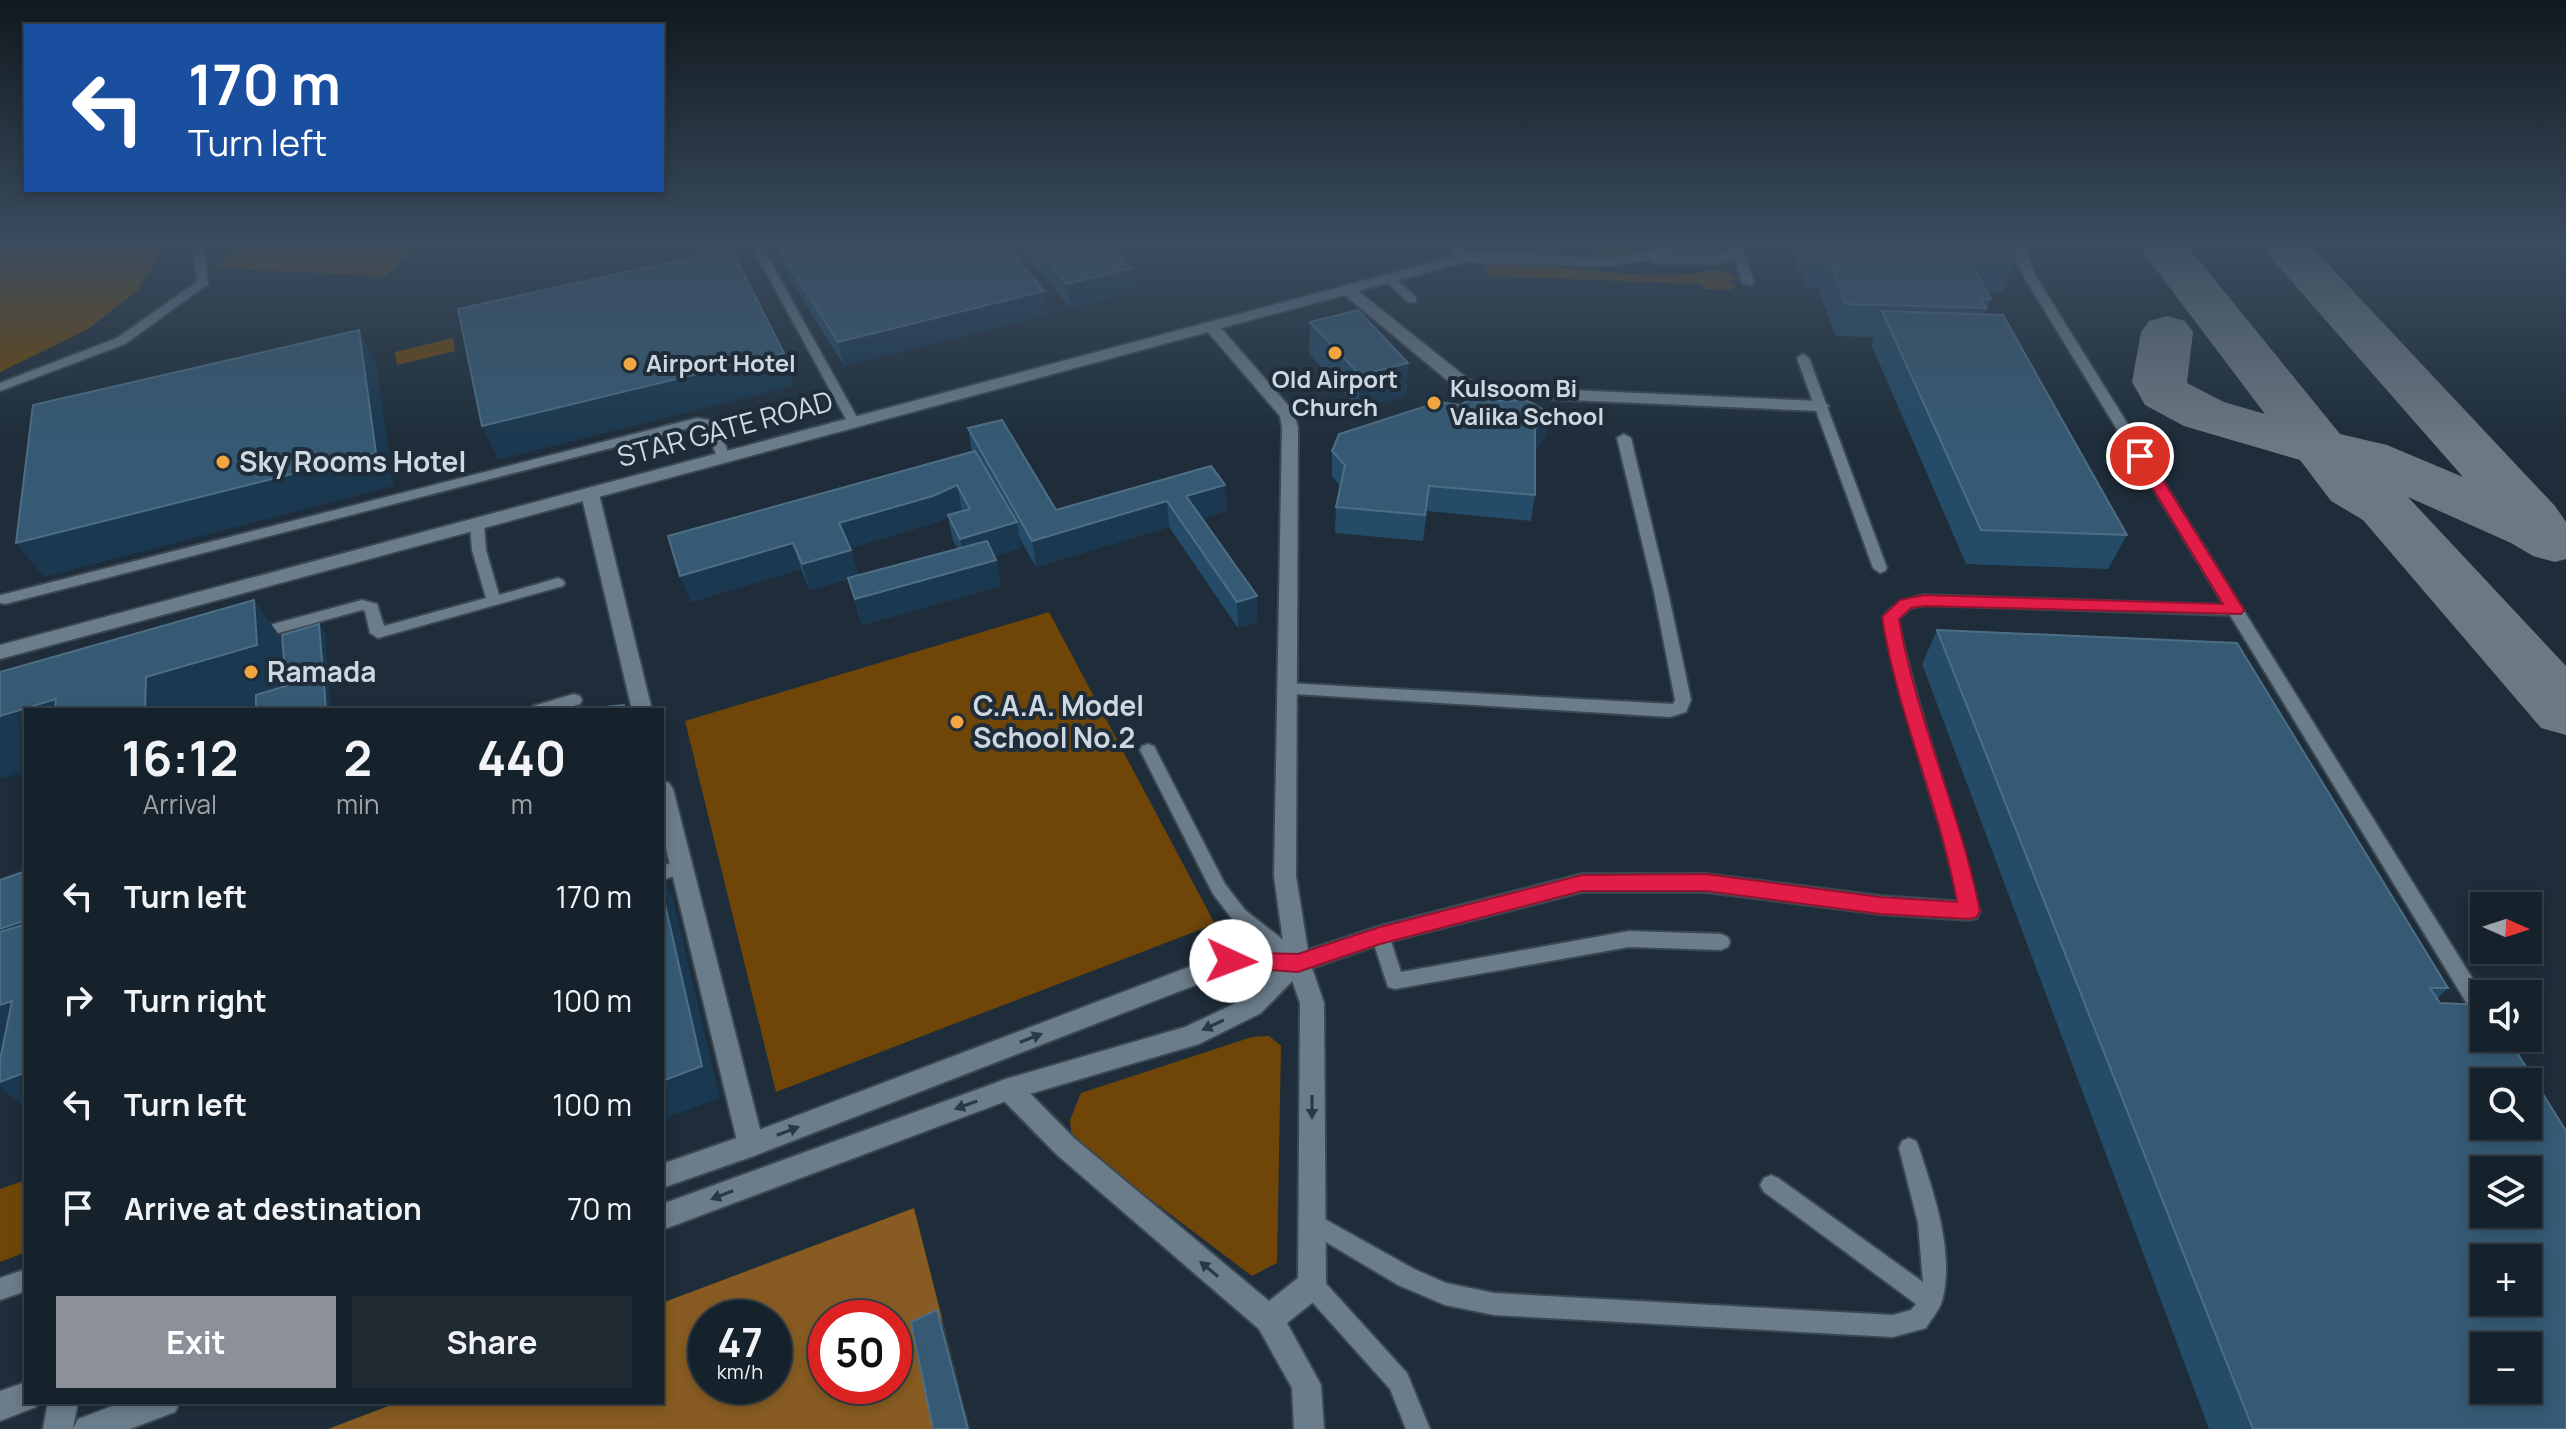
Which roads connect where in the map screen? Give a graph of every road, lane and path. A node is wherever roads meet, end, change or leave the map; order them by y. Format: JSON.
{"nodes":[{"id":1,"x":168,"y":310,"type":"edge"},
{"id":2,"x":792,"y":310,"type":"edge"},
{"id":3,"x":1276,"y":310,"type":"edge"},
{"id":4,"x":1372,"y":310,"type":"edge"},
{"id":5,"x":2050,"y":310,"type":"edge"},
{"id":6,"x":1212,"y":327,"type":"junction"},
{"id":7,"x":1803,"y":358,"type":"dead end"},
{"id":8,"x":0,"y":387,"type":"edge"},
{"id":9,"x":1821,"y":406,"type":"junction"},
{"id":10,"x":853,"y":421,"type":"junction"},
{"id":11,"x":1624,"y":438,"type":"dead end"},
{"id":12,"x":723,"y":457,"type":"junction"},
{"id":13,"x":590,"y":494,"type":"junction"},
{"id":14,"x":477,"y":524,"type":"junction"},
{"id":15,"x":1880,"y":568,"type":"dead end"},
{"id":16,"x":558,"y":583,"type":"dead end"},
{"id":17,"x":5,"y":599,"type":"dead end"},
{"id":18,"x":494,"y":601,"type":"junction"},
{"id":19,"x":2235,"y":610,"type":"junction"},
{"id":20,"x":241,"y":638,"type":"edge"},
{"id":21,"x":0,"y":652,"type":"edge"},
{"id":22,"x":1285,"y":689,"type":"junction"},
{"id":23,"x":574,"y":700,"type":"dead end"},
{"id":24,"x":546,"y":708,"type":"edge"},
{"id":25,"x":642,"y":708,"type":"edge"},
{"id":26,"x":1148,"y":750,"type":"dead end"},
{"id":27,"x":664,"y":805,"type":"edge"},
{"id":28,"x":672,"y":870,"type":"edge"},
{"id":29,"x":1969,"y":911,"type":"joint"},
{"id":30,"x":1380,"y":935,"type":"junction"},
{"id":31,"x":1721,"y":942,"type":"dead end"},
{"id":32,"x":1298,"y":963,"type":"junction"},
{"id":33,"x":2470,"y":991,"type":"edge"},
{"id":34,"x":1009,"y":1089,"type":"junction"},
{"id":35,"x":751,"y":1145,"type":"junction"},
{"id":36,"x":1909,"y":1148,"type":"dead end"},
{"id":37,"x":664,"y":1175,"type":"edge"},
{"id":38,"x":1771,"y":1185,"type":"dead end"},
{"id":39,"x":664,"y":1216,"type":"edge"},
{"id":40,"x":1312,"y":1222,"type":"junction"},
{"id":41,"x":24,"y":1281,"type":"edge"},
{"id":42,"x":1312,"y":1285,"type":"junction"},
{"id":43,"x":0,"y":1289,"type":"edge"},
{"id":44,"x":1931,"y":1301,"type":"junction"},
{"id":45,"x":1269,"y":1319,"type":"junction"},
{"id":46,"x":24,"y":1398,"type":"edge"},
{"id":47,"x":63,"y":1404,"type":"edge"},
{"id":48,"x":159,"y":1404,"type":"edge"},
{"id":49,"x":0,"y":1406,"type":"edge"},
{"id":50,"x":58,"y":1429,"type":"edge"},
{"id":51,"x":88,"y":1429,"type":"edge"},
{"id":52,"x":1309,"y":1429,"type":"edge"},
{"id":53,"x":1418,"y":1429,"type":"edge"}],
"edges":[{"from":1,"to":8,"type":"lane"},
{"from":2,"to":10,"type":"lane"},
{"from":3,"to":6,"type":"street","name":"STAR GATE ROAD"},
{"from":4,"to":9,"type":"street"},
{"from":5,"to":19,"type":"lane"},
{"from":6,"to":10,"type":"street","name":"STAR GATE ROAD"},
{"from":6,"to":22,"type":"street"},
{"from":7,"to":9,"type":"lane"},
{"from":9,"to":15,"type":"lane"},
{"from":10,"to":12,"type":"street","name":"STAR GATE ROAD"},
{"from":11,"to":22,"type":"lane"},
{"from":12,"to":13,"type":"street","name":"STAR GATE ROAD"},
{"from":12,"to":17,"type":"lane"},
{"from":13,"to":14,"type":"street","name":"STAR GATE ROAD"},
{"from":13,"to":25,"type":"street"},
{"from":14,"to":18,"type":"lane"},
{"from":14,"to":21,"type":"street","name":"STAR GATE ROAD"},
{"from":16,"to":18,"type":"lane"},
{"from":18,"to":20,"type":"lane"},
{"from":19,"to":29,"type":"lane"},
{"from":19,"to":33,"type":"lane"},
{"from":22,"to":32,"type":"street"},
{"from":23,"to":24,"type":"lane"},
{"from":26,"to":32,"type":"lane"},
{"from":27,"to":28,"type":"street"},
{"from":28,"to":35,"type":"street"},
{"from":29,"to":30,"type":"street"},
{"from":30,"to":31,"type":"lane"},
{"from":30,"to":32,"type":"street"},
{"from":32,"to":34,"type":"street","one_way":true},
{"from":35,"to":32,"type":"street","one_way":true},
{"from":32,"to":40,"type":"street","one_way":true},
{"from":34,"to":39,"type":"street","one_way":true},
{"from":45,"to":34,"type":"street","one_way":true},
{"from":35,"to":37,"type":"street"},
{"from":36,"to":44,"type":"lane"},
{"from":38,"to":44,"type":"lane"},
{"from":40,"to":42,"type":"street"},
{"from":40,"to":44,"type":"lane"},
{"from":41,"to":43,"type":"lane"},
{"from":42,"to":45,"type":"street"},
{"from":42,"to":53,"type":"lane"},
{"from":45,"to":52,"type":"street"},
{"from":46,"to":49,"type":"street"},
{"from":47,"to":50,"type":"street"},
{"from":48,"to":51,"type":"street"}]}
